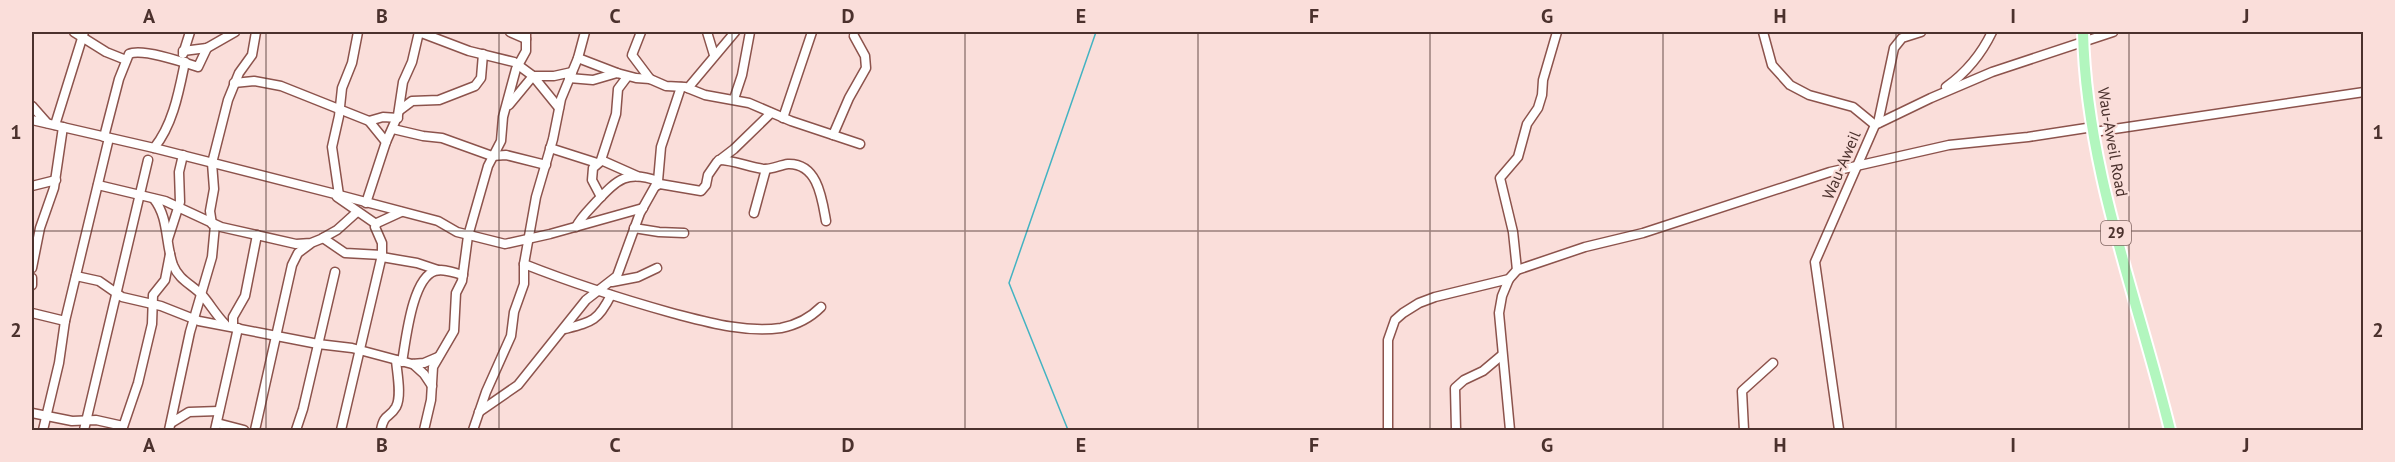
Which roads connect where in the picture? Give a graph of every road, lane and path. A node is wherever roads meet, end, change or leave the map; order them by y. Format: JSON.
{"nodes":[{"id":1,"x":235,"y":32,"type":"edge"},
{"id":2,"x":256,"y":32,"type":"edge"},
{"id":3,"x":358,"y":32,"type":"edge"},
{"id":4,"x":419,"y":32,"type":"edge"},
{"id":5,"x":510,"y":32,"type":"edge"},
{"id":6,"x":585,"y":32,"type":"edge"},
{"id":7,"x":641,"y":32,"type":"edge"},
{"id":8,"x":707,"y":32,"type":"edge"},
{"id":9,"x":735,"y":32,"type":"edge"},
{"id":10,"x":750,"y":32,"type":"edge"},
{"id":11,"x":812,"y":32,"type":"edge"},
{"id":12,"x":1557,"y":32,"type":"edge"},
{"id":13,"x":1763,"y":32,"type":"edge"},
{"id":14,"x":1921,"y":32,"type":"edge"},
{"id":15,"x":1992,"y":32,"type":"edge"},
{"id":16,"x":2083,"y":32,"type":"edge"},
{"id":17,"x":2113,"y":32,"type":"edge"},
{"id":18,"x":80,"y":33,"type":"edge"},
{"id":19,"x":188,"y":33,"type":"edge"},
{"id":20,"x":526,"y":35,"type":"edge"},
{"id":21,"x":855,"y":36,"type":"dead end"},
{"id":22,"x":2083,"y":43,"type":"junction"},
{"id":23,"x":207,"y":48,"type":"junction"},
{"id":24,"x":183,"y":51,"type":"junction"},
{"id":25,"x":483,"y":54,"type":"junction"},
{"id":26,"x":714,"y":55,"type":"junction"},
{"id":27,"x":579,"y":58,"type":"junction"},
{"id":28,"x":126,"y":60,"type":"junction"},
{"id":29,"x":183,"y":62,"type":"junction"},
{"id":30,"x":518,"y":66,"type":"junction"},
{"id":31,"x":617,"y":73,"type":"junction"},
{"id":32,"x":571,"y":75,"type":"junction"},
{"id":33,"x":533,"y":76,"type":"junction"},
{"id":34,"x":627,"y":77,"type":"junction"},
{"id":35,"x":650,"y":79,"type":"junction"},
{"id":36,"x":234,"y":83,"type":"junction"},
{"id":37,"x":685,"y":87,"type":"junction"},
{"id":38,"x":2364,"y":92,"type":"edge"},
{"id":39,"x":1930,"y":98,"type":"junction"},
{"id":40,"x":735,"y":99,"type":"junction"},
{"id":41,"x":32,"y":106,"type":"edge"},
{"id":42,"x":560,"y":108,"type":"junction"},
{"id":43,"x":340,"y":111,"type":"junction"},
{"id":44,"x":505,"y":111,"type":"junction"},
{"id":45,"x":771,"y":113,"type":"junction"},
{"id":46,"x":399,"y":114,"type":"junction"},
{"id":47,"x":783,"y":118,"type":"junction"},
{"id":48,"x":32,"y":120,"type":"edge"},
{"id":49,"x":369,"y":121,"type":"junction"},
{"id":50,"x":1876,"y":124,"type":"junction"},
{"id":51,"x":55,"y":125,"type":"junction"},
{"id":52,"x":393,"y":129,"type":"junction"},
{"id":53,"x":2093,"y":129,"type":"junction"},
{"id":54,"x":833,"y":135,"type":"junction"},
{"id":55,"x":107,"y":137,"type":"junction"},
{"id":56,"x":386,"y":142,"type":"junction"},
{"id":57,"x":860,"y":144,"type":"dead end"},
{"id":58,"x":154,"y":148,"type":"junction"},
{"id":59,"x":550,"y":148,"type":"junction"},
{"id":60,"x":183,"y":155,"type":"junction"},
{"id":61,"x":492,"y":156,"type":"junction"},
{"id":62,"x":148,"y":160,"type":"dead end"},
{"id":63,"x":719,"y":160,"type":"junction"},
{"id":64,"x":599,"y":162,"type":"junction"},
{"id":65,"x":212,"y":163,"type":"junction"},
{"id":66,"x":546,"y":165,"type":"junction"},
{"id":67,"x":1858,"y":166,"type":"junction"},
{"id":68,"x":766,"y":169,"type":"junction"},
{"id":69,"x":637,"y":176,"type":"junction"},
{"id":70,"x":56,"y":180,"type":"junction"},
{"id":71,"x":657,"y":184,"type":"junction"},
{"id":72,"x":98,"y":185,"type":"junction"},
{"id":73,"x":32,"y":186,"type":"edge"},
{"id":74,"x":335,"y":194,"type":"junction"},
{"id":75,"x":139,"y":195,"type":"junction"},
{"id":76,"x":601,"y":197,"type":"junction"},
{"id":77,"x":154,"y":199,"type":"junction"},
{"id":78,"x":366,"y":203,"type":"junction"},
{"id":79,"x":179,"y":206,"type":"junction"},
{"id":80,"x":643,"y":208,"type":"junction"},
{"id":81,"x":357,"y":212,"type":"junction"},
{"id":82,"x":401,"y":212,"type":"junction"},
{"id":83,"x":754,"y":213,"type":"dead end"},
{"id":84,"x":826,"y":221,"type":"dead end"},
{"id":85,"x":213,"y":224,"type":"junction"},
{"id":86,"x":376,"y":224,"type":"junction"},
{"id":87,"x":576,"y":227,"type":"junction"},
{"id":88,"x":634,"y":228,"type":"junction"},
{"id":89,"x":684,"y":233,"type":"dead end"},
{"id":90,"x":257,"y":235,"type":"junction"},
{"id":91,"x":468,"y":236,"type":"junction"},
{"id":92,"x":323,"y":238,"type":"junction"},
{"id":93,"x":527,"y":240,"type":"junction"},
{"id":94,"x":168,"y":241,"type":"junction"},
{"id":95,"x":311,"y":243,"type":"junction"},
{"id":96,"x":170,"y":254,"type":"junction"},
{"id":97,"x":382,"y":256,"type":"junction"},
{"id":98,"x":524,"y":264,"type":"junction"},
{"id":99,"x":32,"y":268,"type":"edge"},
{"id":100,"x":657,"y":268,"type":"dead end"},
{"id":101,"x":439,"y":270,"type":"junction"},
{"id":102,"x":1516,"y":270,"type":"junction"},
{"id":103,"x":335,"y":272,"type":"dead end"},
{"id":104,"x":463,"y":275,"type":"junction"},
{"id":105,"x":76,"y":276,"type":"junction"},
{"id":106,"x":32,"y":278,"type":"edge"},
{"id":107,"x":1509,"y":279,"type":"junction"},
{"id":108,"x":611,"y":282,"type":"junction"},
{"id":109,"x":32,"y":285,"type":"edge"},
{"id":110,"x":598,"y":291,"type":"junction"},
{"id":111,"x":115,"y":294,"type":"junction"},
{"id":112,"x":202,"y":295,"type":"junction"},
{"id":113,"x":611,"y":295,"type":"junction"},
{"id":114,"x":153,"y":305,"type":"junction"},
{"id":115,"x":821,"y":307,"type":"dead end"},
{"id":116,"x":32,"y":313,"type":"edge"},
{"id":117,"x":194,"y":319,"type":"junction"},
{"id":118,"x":65,"y":321,"type":"junction"},
{"id":119,"x":233,"y":327,"type":"junction"},
{"id":120,"x":565,"y":329,"type":"junction"},
{"id":121,"x":278,"y":336,"type":"junction"},
{"id":122,"x":318,"y":344,"type":"junction"},
{"id":123,"x":359,"y":349,"type":"junction"},
{"id":124,"x":441,"y":353,"type":"junction"},
{"id":125,"x":1502,"y":355,"type":"junction"},
{"id":126,"x":399,"y":361,"type":"junction"},
{"id":127,"x":1773,"y":363,"type":"dead end"},
{"id":128,"x":412,"y":364,"type":"junction"},
{"id":129,"x":432,"y":388,"type":"junction"},
{"id":130,"x":219,"y":411,"type":"junction"},
{"id":131,"x":479,"y":412,"type":"junction"},
{"id":132,"x":32,"y":413,"type":"edge"},
{"id":133,"x":46,"y":416,"type":"junction"},
{"id":134,"x":86,"y":420,"type":"junction"},
{"id":135,"x":170,"y":427,"type":"edge"},
{"id":136,"x":216,"y":427,"type":"edge"},
{"id":137,"x":123,"y":429,"type":"edge"},
{"id":138,"x":43,"y":430,"type":"edge"},
{"id":139,"x":84,"y":430,"type":"edge"},
{"id":140,"x":244,"y":430,"type":"edge"},
{"id":141,"x":255,"y":430,"type":"edge"},
{"id":142,"x":296,"y":430,"type":"edge"},
{"id":143,"x":341,"y":430,"type":"edge"},
{"id":144,"x":381,"y":430,"type":"edge"},
{"id":145,"x":424,"y":430,"type":"edge"},
{"id":146,"x":473,"y":430,"type":"edge"},
{"id":147,"x":1388,"y":430,"type":"edge"},
{"id":148,"x":1456,"y":430,"type":"edge"},
{"id":149,"x":1510,"y":430,"type":"edge"},
{"id":150,"x":1744,"y":430,"type":"edge"},
{"id":151,"x":1839,"y":430,"type":"edge"},
{"id":152,"x":2170,"y":430,"type":"edge"}],
"edges":[{"from":1,"to":23,"type":"street"},
{"from":2,"to":36,"type":"street"},
{"from":3,"to":43,"type":"street"},
{"from":4,"to":25,"type":"street"},
{"from":4,"to":46,"type":"street"},
{"from":5,"to":20,"type":"street"},
{"from":6,"to":27,"type":"street"},
{"from":7,"to":35,"type":"street"},
{"from":8,"to":26,"type":"street"},
{"from":9,"to":26,"type":"street"},
{"from":10,"to":40,"type":"street"},
{"from":11,"to":47,"type":"street"},
{"from":12,"to":102,"type":"street"},
{"from":13,"to":50,"type":"street"},
{"from":14,"to":50,"type":"street"},
{"from":15,"to":39,"type":"street"},
{"from":16,"to":22,"type":"main road","name":"Wau-Aweil Road","number":"29"},
{"from":17,"to":22,"type":"street","name":"Wau-Aweil"},
{"from":18,"to":28,"type":"street"},
{"from":18,"to":51,"type":"street"},
{"from":19,"to":24,"type":"street"},
{"from":20,"to":30,"type":"street"},
{"from":21,"to":54,"type":"street"},
{"from":22,"to":39,"type":"street","name":"Wau-Aweil"},
{"from":22,"to":53,"type":"main road","name":"Wau-Aweil Road","number":"29"},
{"from":23,"to":24,"type":"street"},
{"from":23,"to":29,"type":"street"},
{"from":24,"to":29,"type":"street"},
{"from":25,"to":30,"type":"street"},
{"from":25,"to":46,"type":"street"},
{"from":26,"to":37,"type":"street"},
{"from":27,"to":31,"type":"street"},
{"from":27,"to":32,"type":"street"},
{"from":28,"to":29,"type":"street"},
{"from":28,"to":55,"type":"street"},
{"from":29,"to":58,"type":"street"},
{"from":30,"to":33,"type":"street"},
{"from":30,"to":44,"type":"street"},
{"from":31,"to":32,"type":"street"},
{"from":31,"to":34,"type":"street"},
{"from":32,"to":33,"type":"street"},
{"from":32,"to":42,"type":"street"},
{"from":33,"to":42,"type":"street"},
{"from":33,"to":44,"type":"street"},
{"from":34,"to":35,"type":"street"},
{"from":34,"to":64,"type":"street"},
{"from":35,"to":37,"type":"street"},
{"from":36,"to":43,"type":"street"},
{"from":36,"to":65,"type":"street"},
{"from":37,"to":40,"type":"street"},
{"from":37,"to":71,"type":"street"},
{"from":38,"to":53,"type":"street"},
{"from":39,"to":50,"type":"street","name":"Wau-Aweil"},
{"from":40,"to":45,"type":"street"},
{"from":41,"to":51,"type":"street"},
{"from":42,"to":59,"type":"street"},
{"from":43,"to":49,"type":"street"},
{"from":43,"to":74,"type":"street"},
{"from":44,"to":61,"type":"street"},
{"from":45,"to":47,"type":"street"},
{"from":45,"to":63,"type":"street"},
{"from":46,"to":49,"type":"street"},
{"from":46,"to":52,"type":"street"},
{"from":47,"to":54,"type":"street"},
{"from":48,"to":51,"type":"street"},
{"from":49,"to":56,"type":"street"},
{"from":50,"to":67,"type":"street","name":"Wau-Aweil"},
{"from":51,"to":55,"type":"street"},
{"from":51,"to":70,"type":"street"},
{"from":52,"to":56,"type":"street"},
{"from":52,"to":61,"type":"street"},
{"from":53,"to":67,"type":"street"},
{"from":53,"to":152,"type":"main road","name":"Wau-Aweil Road","number":"29"},
{"from":54,"to":57,"type":"street"},
{"from":55,"to":58,"type":"street"},
{"from":55,"to":72,"type":"street"},
{"from":56,"to":78,"type":"street"},
{"from":58,"to":60,"type":"street"},
{"from":59,"to":64,"type":"street"},
{"from":59,"to":66,"type":"street"},
{"from":60,"to":65,"type":"street"},
{"from":60,"to":79,"type":"street"},
{"from":61,"to":66,"type":"street"},
{"from":61,"to":91,"type":"street"},
{"from":62,"to":75,"type":"street"},
{"from":63,"to":68,"type":"street"},
{"from":63,"to":71,"type":"street"},
{"from":64,"to":69,"type":"street"},
{"from":64,"to":76,"type":"street"},
{"from":65,"to":74,"type":"street"},
{"from":65,"to":85,"type":"street"},
{"from":66,"to":93,"type":"street"},
{"from":67,"to":102,"type":"street"},
{"from":67,"to":151,"type":"street","name":"Wau-Aweil"},
{"from":68,"to":83,"type":"street"},
{"from":68,"to":84,"type":"street"},
{"from":69,"to":71,"type":"street"},
{"from":69,"to":76,"type":"street"},
{"from":70,"to":73,"type":"street"},
{"from":70,"to":99,"type":"street"},
{"from":71,"to":80,"type":"street"},
{"from":72,"to":75,"type":"street"},
{"from":72,"to":105,"type":"street"},
{"from":74,"to":78,"type":"street"},
{"from":74,"to":81,"type":"street"},
{"from":75,"to":77,"type":"street"},
{"from":75,"to":111,"type":"street"},
{"from":76,"to":87,"type":"street"},
{"from":77,"to":79,"type":"street"},
{"from":77,"to":94,"type":"street"},
{"from":78,"to":82,"type":"street"},
{"from":79,"to":85,"type":"street"},
{"from":79,"to":94,"type":"street"},
{"from":80,"to":87,"type":"street"},
{"from":80,"to":88,"type":"street"},
{"from":81,"to":86,"type":"street"},
{"from":81,"to":92,"type":"street"},
{"from":82,"to":86,"type":"street"},
{"from":82,"to":91,"type":"street"},
{"from":85,"to":90,"type":"street"},
{"from":85,"to":112,"type":"street"},
{"from":86,"to":97,"type":"street"},
{"from":87,"to":93,"type":"street"},
{"from":88,"to":89,"type":"street"},
{"from":88,"to":108,"type":"street"},
{"from":90,"to":95,"type":"street"},
{"from":90,"to":119,"type":"street"},
{"from":91,"to":93,"type":"street"},
{"from":91,"to":104,"type":"street"},
{"from":92,"to":95,"type":"street"},
{"from":92,"to":97,"type":"street"},
{"from":93,"to":98,"type":"street"},
{"from":94,"to":96,"type":"street"},
{"from":95,"to":121,"type":"street"},
{"from":96,"to":112,"type":"street"},
{"from":96,"to":114,"type":"street"},
{"from":97,"to":101,"type":"street"},
{"from":97,"to":123,"type":"street"},
{"from":98,"to":110,"type":"street"},
{"from":98,"to":131,"type":"street"},
{"from":100,"to":108,"type":"street"},
{"from":101,"to":104,"type":"street"},
{"from":101,"to":126,"type":"street"},
{"from":102,"to":107,"type":"street"},
{"from":103,"to":122,"type":"street"},
{"from":104,"to":124,"type":"street"},
{"from":105,"to":111,"type":"street"},
{"from":105,"to":118,"type":"street"},
{"from":106,"to":109,"type":"street"},
{"from":107,"to":125,"type":"street"},
{"from":107,"to":147,"type":"street"},
{"from":108,"to":110,"type":"street"},
{"from":110,"to":113,"type":"street"},
{"from":110,"to":120,"type":"street"},
{"from":111,"to":114,"type":"street"},
{"from":111,"to":134,"type":"street"},
{"from":112,"to":117,"type":"street"},
{"from":112,"to":119,"type":"street"},
{"from":113,"to":115,"type":"street"},
{"from":113,"to":120,"type":"street"},
{"from":114,"to":117,"type":"street"},
{"from":114,"to":137,"type":"street"},
{"from":116,"to":118,"type":"street"},
{"from":117,"to":119,"type":"street"},
{"from":117,"to":135,"type":"street"},
{"from":118,"to":133,"type":"street"},
{"from":119,"to":121,"type":"street"},
{"from":119,"to":130,"type":"street"},
{"from":120,"to":131,"type":"street"},
{"from":121,"to":122,"type":"street"},
{"from":121,"to":141,"type":"street"},
{"from":122,"to":123,"type":"street"},
{"from":122,"to":142,"type":"street"},
{"from":123,"to":126,"type":"street"},
{"from":123,"to":143,"type":"street"},
{"from":124,"to":128,"type":"street"},
{"from":124,"to":129,"type":"street"},
{"from":125,"to":148,"type":"street"},
{"from":125,"to":149,"type":"street"},
{"from":126,"to":128,"type":"street"},
{"from":126,"to":144,"type":"street"},
{"from":127,"to":150,"type":"street"},
{"from":128,"to":129,"type":"street"},
{"from":129,"to":145,"type":"street"},
{"from":130,"to":135,"type":"street"},
{"from":130,"to":136,"type":"street"},
{"from":131,"to":146,"type":"street"},
{"from":132,"to":133,"type":"street"},
{"from":133,"to":134,"type":"street"},
{"from":133,"to":138,"type":"street"},
{"from":134,"to":137,"type":"street"},
{"from":134,"to":139,"type":"street"},
{"from":136,"to":140,"type":"street"}]}
